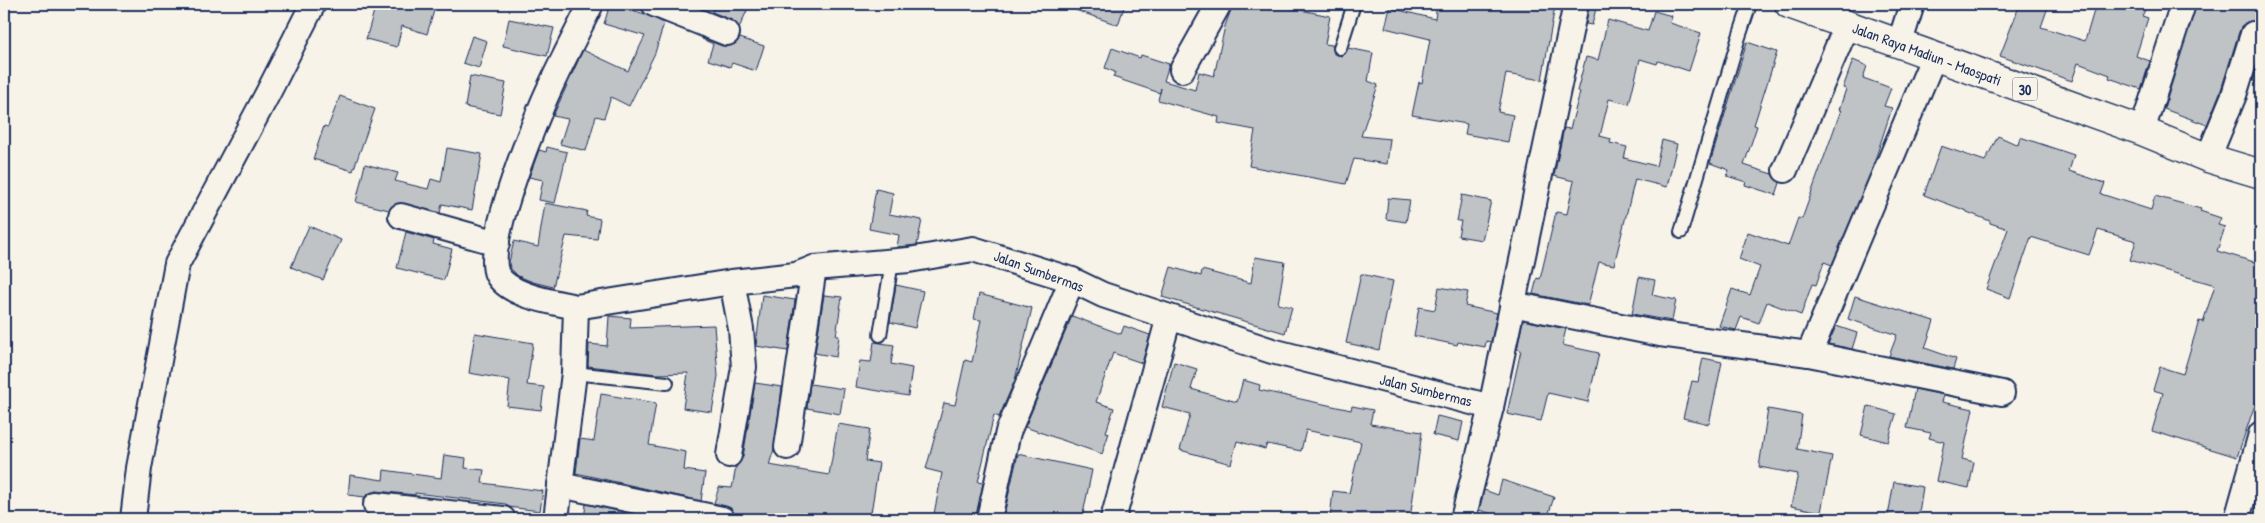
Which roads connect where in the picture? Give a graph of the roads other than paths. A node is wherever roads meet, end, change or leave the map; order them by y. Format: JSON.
{"nodes":[{"id":1,"x":313,"y":4,"type":"edge"},
{"id":2,"x":591,"y":4,"type":"edge"},
{"id":3,"x":654,"y":4,"type":"edge"},
{"id":4,"x":1219,"y":4,"type":"edge"},
{"id":5,"x":1354,"y":4,"type":"edge"},
{"id":6,"x":1576,"y":4,"type":"edge"},
{"id":7,"x":1750,"y":4,"type":"edge"},
{"id":8,"x":1789,"y":4,"type":"edge"},
{"id":9,"x":1912,"y":4,"type":"edge"},
{"id":10,"x":2183,"y":4,"type":"edge"},
{"id":11,"x":1847,"y":25,"type":"junction"},
{"id":12,"x":727,"y":33,"type":"dead end"},
{"id":13,"x":2253,"y":34,"type":"dead end"},
{"id":14,"x":1900,"y":42,"type":"junction"},
{"id":15,"x":1340,"y":48,"type":"dead end"},
{"id":16,"x":1934,"y":56,"type":"junction"},
{"id":17,"x":1182,"y":70,"type":"dead end"},
{"id":18,"x":2142,"y":131,"type":"junction"},
{"id":19,"x":2208,"y":158,"type":"junction"},
{"id":20,"x":1785,"y":170,"type":"dead end"},
{"id":21,"x":2261,"y":174,"type":"edge"},
{"id":22,"x":401,"y":216,"type":"dead end"},
{"id":23,"x":1682,"y":232,"type":"dead end"},
{"id":24,"x":498,"y":243,"type":"junction"},
{"id":25,"x":892,"y":262,"type":"junction"},
{"id":26,"x":814,"y":268,"type":"junction"},
{"id":27,"x":1072,"y":280,"type":"junction"},
{"id":28,"x":732,"y":282,"type":"junction"},
{"id":29,"x":1512,"y":304,"type":"junction"},
{"id":30,"x":576,"y":307,"type":"junction"},
{"id":31,"x":1169,"y":317,"type":"junction"},
{"id":32,"x":880,"y":335,"type":"dead end"},
{"id":33,"x":1808,"y":354,"type":"junction"},
{"id":34,"x":574,"y":373,"type":"junction"},
{"id":35,"x":667,"y":383,"type":"dead end"},
{"id":36,"x":2002,"y":393,"type":"dead end"},
{"id":37,"x":1491,"y":407,"type":"junction"},
{"id":38,"x":2261,"y":434,"type":"edge"},
{"id":39,"x":787,"y":447,"type":"dead end"},
{"id":40,"x":729,"y":455,"type":"dead end"},
{"id":41,"x":560,"y":484,"type":"junction"},
{"id":42,"x":376,"y":506,"type":"dead end"},
{"id":43,"x":134,"y":519,"type":"edge"},
{"id":44,"x":503,"y":519,"type":"edge"},
{"id":45,"x":556,"y":519,"type":"edge"},
{"id":46,"x":722,"y":519,"type":"edge"},
{"id":47,"x":989,"y":519,"type":"edge"},
{"id":48,"x":1113,"y":519,"type":"edge"},
{"id":49,"x":1463,"y":519,"type":"edge"},
{"id":50,"x":2237,"y":519,"type":"edge"}],
"edges":[{"from":1,"to":43,"type":"street"},
{"from":2,"to":24,"type":"street"},
{"from":3,"to":12,"type":"street"},
{"from":4,"to":17,"type":"street"},
{"from":5,"to":15,"type":"lane"},
{"from":6,"to":29,"type":"street"},
{"from":7,"to":23,"type":"lane"},
{"from":8,"to":11,"type":"highway","name":"Jalan Raya Madiun - Maospati","number":"30"},
{"from":9,"to":14,"type":"street"},
{"from":10,"to":18,"type":"street"},
{"from":11,"to":14,"type":"highway","name":"Jalan Raya Madiun - Maospati","number":"30"},
{"from":11,"to":20,"type":"street"},
{"from":13,"to":19,"type":"street"},
{"from":14,"to":16,"type":"highway","name":"Jalan Raya Madiun - Maospati","number":"30"},
{"from":16,"to":18,"type":"highway","name":"Jalan Raya Madiun - Maospati","number":"30"},
{"from":16,"to":33,"type":"street"},
{"from":18,"to":19,"type":"highway","name":"Jalan Raya Madiun - Maospati","number":"30"},
{"from":19,"to":21,"type":"highway","name":"Jalan Raya Madiun - Maospati","number":"30"},
{"from":22,"to":24,"type":"street"},
{"from":24,"to":30,"type":"street"},
{"from":25,"to":26,"type":"street","name":"Jalan Sumbermas"},
{"from":25,"to":27,"type":"street","name":"Jalan Sumbermas"},
{"from":25,"to":32,"type":"lane"},
{"from":26,"to":28,"type":"street","name":"Jalan Sumbermas"},
{"from":26,"to":39,"type":"street"},
{"from":27,"to":31,"type":"street","name":"Jalan Sumbermas"},
{"from":27,"to":47,"type":"street"},
{"from":28,"to":30,"type":"street","name":"Jalan Sumbermas"},
{"from":28,"to":40,"type":"street"},
{"from":29,"to":33,"type":"street"},
{"from":29,"to":37,"type":"street"},
{"from":30,"to":34,"type":"street"},
{"from":31,"to":37,"type":"street","name":"Jalan Sumbermas"},
{"from":31,"to":48,"type":"street"},
{"from":33,"to":36,"type":"street"},
{"from":34,"to":35,"type":"lane"},
{"from":34,"to":41,"type":"street"},
{"from":37,"to":49,"type":"street"},
{"from":38,"to":50,"type":"street"},
{"from":41,"to":45,"type":"street"},
{"from":41,"to":46,"type":"street"},
{"from":42,"to":44,"type":"street"}]}
